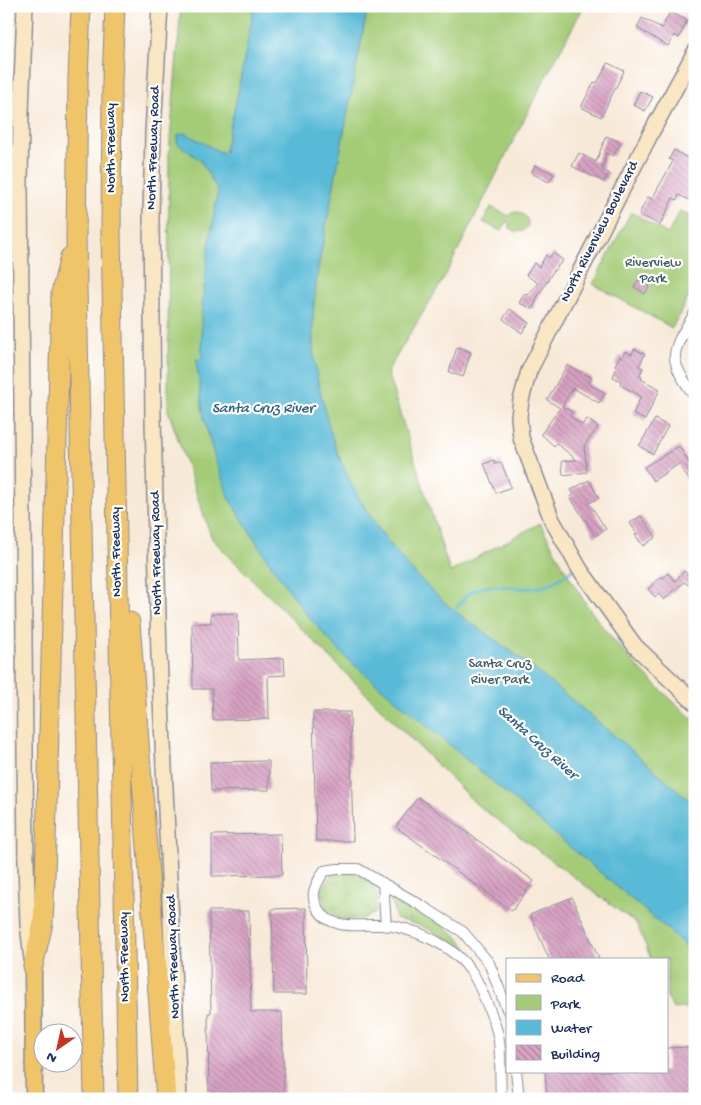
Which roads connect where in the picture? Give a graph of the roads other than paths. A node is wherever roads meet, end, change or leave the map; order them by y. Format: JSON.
{"nodes":[{"id":1,"x":25,"y":6,"type":"edge"},
{"id":2,"x":81,"y":6,"type":"edge"},
{"id":3,"x":116,"y":6,"type":"edge"},
{"id":4,"x":160,"y":6,"type":"edge"},
{"id":5,"x":695,"y":52,"type":"edge"},
{"id":6,"x":76,"y":236,"type":"junction"},
{"id":7,"x":695,"y":313,"type":"edge"},
{"id":8,"x":695,"y":397,"type":"edge"},
{"id":9,"x":114,"y":407,"type":"junction"},
{"id":10,"x":695,"y":703,"type":"edge"},
{"id":11,"x":383,"y":883,"type":"junction"},
{"id":12,"x":386,"y":926,"type":"junction"},
{"id":13,"x":485,"y":958,"type":"junction"},
{"id":14,"x":33,"y":966,"type":"junction"},
{"id":15,"x":471,"y":971,"type":"junction"},
{"id":16,"x":506,"y":1006,"type":"edge"},
{"id":17,"x":503,"y":1045,"type":"edge"},
{"id":18,"x":516,"y":1073,"type":"edge"},
{"id":19,"x":500,"y":1075,"type":"junction"},
{"id":20,"x":34,"y":1099,"type":"edge"},
{"id":21,"x":94,"y":1099,"type":"edge"},
{"id":22,"x":128,"y":1099,"type":"edge"},
{"id":23,"x":166,"y":1099,"type":"edge"},
{"id":24,"x":179,"y":1099,"type":"edge"},
{"id":25,"x":501,"y":1099,"type":"edge"},
{"id":26,"x":518,"y":1099,"type":"edge"}],
"edges":[{"from":1,"to":14,"type":"main road"},
{"from":2,"to":6,"type":"highway"},
{"from":3,"to":9,"type":"highway","name":"North Freeway"},
{"from":4,"to":24,"type":"main road","name":"North Freeway Road"},
{"from":5,"to":10,"type":"main road","name":"North Riverview Boulevard"},
{"from":6,"to":14,"type":"highway"},
{"from":6,"to":21,"type":"highway"},
{"from":7,"to":8,"type":"street"},
{"from":9,"to":22,"type":"highway","name":"North Freeway"},
{"from":9,"to":23,"type":"highway"},
{"from":11,"to":12,"type":"street"},
{"from":11,"to":12,"type":"street"},
{"from":11,"to":13,"type":"street"},
{"from":12,"to":15,"type":"street"},
{"from":13,"to":15,"type":"street"},
{"from":13,"to":16,"type":"street"},
{"from":14,"to":20,"type":"main road"},
{"from":15,"to":17,"type":"street"},
{"from":17,"to":19,"type":"street"},
{"from":18,"to":19,"type":"street"},
{"from":18,"to":26,"type":"street"},
{"from":19,"to":25,"type":"street"}]}
